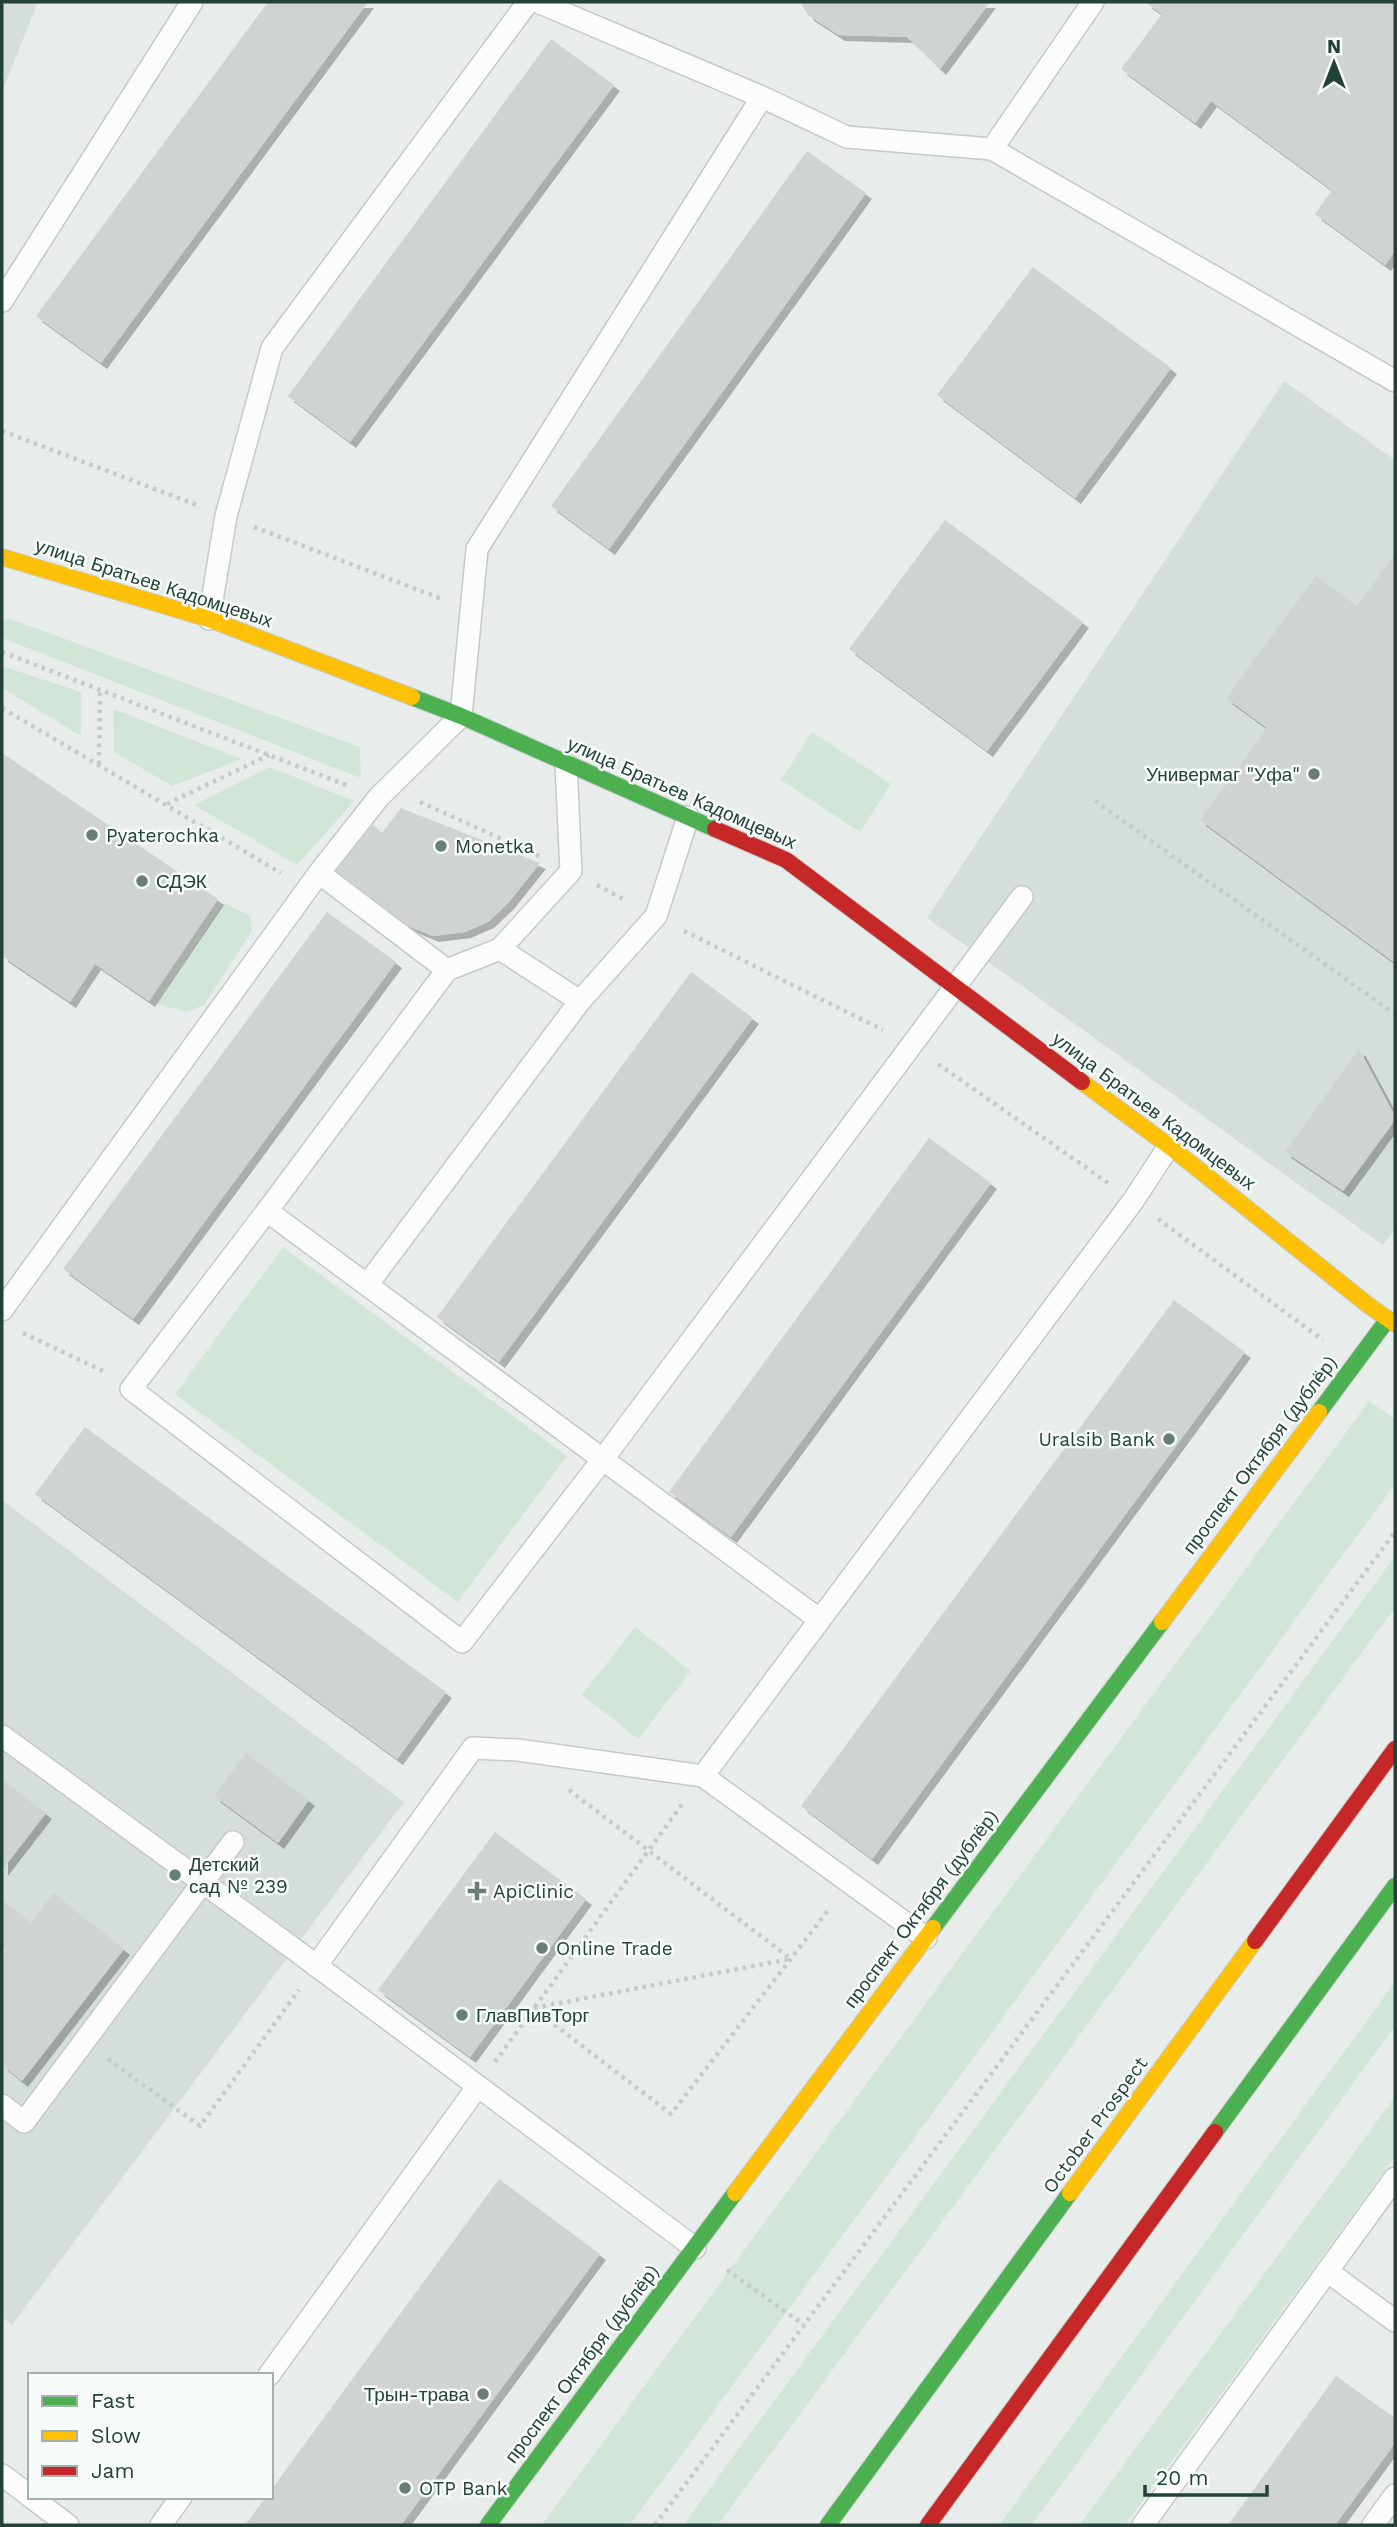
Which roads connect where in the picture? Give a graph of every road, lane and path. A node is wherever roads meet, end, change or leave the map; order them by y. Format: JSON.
{"nodes":[{"id":1,"x":192,"y":2,"type":"edge"},
{"id":2,"x":528,"y":2,"type":"edge"},
{"id":3,"x":538,"y":2,"type":"edge"},
{"id":4,"x":1093,"y":2,"type":"edge"},
{"id":5,"x":762,"y":97,"type":"junction"},
{"id":6,"x":992,"y":149,"type":"junction"},
{"id":7,"x":2,"y":302,"type":"edge"},
{"id":8,"x":1395,"y":382,"type":"edge"},
{"id":9,"x":2,"y":557,"type":"edge"},
{"id":10,"x":209,"y":619,"type":"junction"},
{"id":11,"x":2,"y":652,"type":"edge"},
{"id":12,"x":100,"y":692,"type":"junction"},
{"id":13,"x":2,"y":708,"type":"edge"},
{"id":14,"x":461,"y":716,"type":"junction"},
{"id":15,"x":269,"y":755,"type":"junction"},
{"id":16,"x":99,"y":765,"type":"junction"},
{"id":17,"x":566,"y":765,"type":"junction"},
{"id":18,"x":379,"y":797,"type":"junction"},
{"id":19,"x":1094,"y":801,"type":"dead end"},
{"id":20,"x":166,"y":805,"type":"junction"},
{"id":21,"x":688,"y":817,"type":"junction"},
{"id":22,"x":571,"y":871,"type":"junction"},
{"id":23,"x":314,"y":881,"type":"junction"},
{"id":24,"x":1022,"y":897,"type":"dead end"},
{"id":25,"x":656,"y":916,"type":"junction"},
{"id":26,"x":500,"y":949,"type":"junction"},
{"id":27,"x":447,"y":970,"type":"junction"},
{"id":28,"x":954,"y":988,"type":"junction"},
{"id":29,"x":580,"y":1001,"type":"junction"},
{"id":30,"x":1395,"y":1014,"type":"edge"},
{"id":31,"x":912,"y":1045,"type":"junction"},
{"id":32,"x":1169,"y":1146,"type":"junction"},
{"id":33,"x":1133,"y":1201,"type":"junction"},
{"id":34,"x":267,"y":1211,"type":"junction"},
{"id":35,"x":367,"y":1285,"type":"junction"},
{"id":36,"x":2,"y":1310,"type":"edge"},
{"id":37,"x":1391,"y":1322,"type":"edge"},
{"id":38,"x":30,"y":1337,"type":"dead end"},
{"id":39,"x":1354,"y":1363,"type":"junction"},
{"id":40,"x":101,"y":1368,"type":"dead end"},
{"id":41,"x":603,"y":1459,"type":"junction"},
{"id":42,"x":1395,"y":1532,"type":"edge"},
{"id":43,"x":820,"y":1620,"type":"junction"},
{"id":44,"x":2,"y":1736,"type":"edge"},
{"id":45,"x":1395,"y":1749,"type":"edge"},
{"id":46,"x":703,"y":1776,"type":"junction"},
{"id":47,"x":561,"y":1784,"type":"dead end"},
{"id":48,"x":233,"y":1842,"type":"dead end"},
{"id":49,"x":649,"y":1851,"type":"junction"},
{"id":50,"x":849,"y":1882,"type":"junction"},
{"id":51,"x":201,"y":1883,"type":"junction"},
{"id":52,"x":1395,"y":1886,"type":"edge"},
{"id":53,"x":926,"y":1938,"type":"junction"},
{"id":54,"x":791,"y":1959,"type":"junction"},
{"id":55,"x":316,"y":1966,"type":"junction"},
{"id":56,"x":534,"y":2009,"type":"junction"},
{"id":57,"x":83,"y":2041,"type":"junction"},
{"id":58,"x":478,"y":2085,"type":"junction"},
{"id":59,"x":2,"y":2105,"type":"edge"},
{"id":60,"x":1395,"y":2178,"type":"edge"},
{"id":61,"x":695,"y":2248,"type":"junction"},
{"id":62,"x":1327,"y":2272,"type":"junction"},
{"id":63,"x":1395,"y":2320,"type":"edge"},
{"id":64,"x":804,"y":2325,"type":"junction"},
{"id":65,"x":270,"y":2373,"type":"edge"},
{"id":66,"x":2,"y":2475,"type":"edge"},
{"id":67,"x":28,"y":2495,"type":"edge"},
{"id":68,"x":1395,"y":2495,"type":"edge"},
{"id":69,"x":33,"y":2499,"type":"edge"},
{"id":70,"x":180,"y":2499,"type":"edge"},
{"id":71,"x":68,"y":2525,"type":"edge"},
{"id":72,"x":161,"y":2525,"type":"edge"},
{"id":73,"x":488,"y":2525,"type":"edge"},
{"id":74,"x":655,"y":2525,"type":"edge"},
{"id":75,"x":828,"y":2525,"type":"edge"},
{"id":76,"x":928,"y":2525,"type":"edge"},
{"id":77,"x":1143,"y":2525,"type":"edge"},
{"id":78,"x":1373,"y":2525,"type":"edge"}],
"edges":[{"from":1,"to":7,"type":"lane"},
{"from":2,"to":10,"type":"lane"},
{"from":3,"to":5,"type":"lane"},
{"from":4,"to":6,"type":"lane"},
{"from":5,"to":6,"type":"lane"},
{"from":5,"to":14,"type":"lane"},
{"from":6,"to":8,"type":"lane"},
{"from":9,"to":10,"type":"street","name":"улица Братьев Кадомцевых"},
{"from":10,"to":14,"type":"street","name":"улица Братьев Кадомцевых"},
{"from":11,"to":12,"type":"path"},
{"from":12,"to":15,"type":"path"},
{"from":12,"to":16,"type":"path"},
{"from":13,"to":16,"type":"path"},
{"from":14,"to":17,"type":"street","name":"улица Братьев Кадомцевых"},
{"from":14,"to":18,"type":"lane"},
{"from":15,"to":18,"type":"path"},
{"from":15,"to":20,"type":"path"},
{"from":16,"to":20,"type":"path"},
{"from":17,"to":21,"type":"street","name":"улица Братьев Кадомцевых"},
{"from":17,"to":22,"type":"lane"},
{"from":18,"to":22,"type":"path"},
{"from":18,"to":23,"type":"lane"},
{"from":19,"to":30,"type":"path"},
{"from":20,"to":23,"type":"path"},
{"from":21,"to":25,"type":"lane"},
{"from":21,"to":28,"type":"street","name":"улица Братьев Кадомцевых"},
{"from":22,"to":25,"type":"path"},
{"from":22,"to":26,"type":"lane"},
{"from":23,"to":27,"type":"lane"},
{"from":23,"to":36,"type":"lane"},
{"from":24,"to":28,"type":"lane"},
{"from":25,"to":29,"type":"lane"},
{"from":25,"to":31,"type":"path"},
{"from":26,"to":27,"type":"lane"},
{"from":26,"to":29,"type":"lane"},
{"from":27,"to":34,"type":"lane"},
{"from":28,"to":31,"type":"lane"},
{"from":28,"to":32,"type":"street","name":"улица Братьев Кадомцевых"},
{"from":29,"to":35,"type":"lane"},
{"from":31,"to":33,"type":"path"},
{"from":31,"to":41,"type":"lane"},
{"from":32,"to":33,"type":"lane"},
{"from":32,"to":37,"type":"street","name":"улица Братьев Кадомцевых"},
{"from":33,"to":39,"type":"path"},
{"from":33,"to":43,"type":"lane"},
{"from":34,"to":35,"type":"lane"},
{"from":34,"to":41,"type":"lane"},
{"from":35,"to":41,"type":"lane"},
{"from":37,"to":39,"type":"street","name":"проспект Октября (дублёр)"},
{"from":38,"to":40,"type":"path"},
{"from":39,"to":53,"type":"street","name":"проспект Октября (дублёр)"},
{"from":41,"to":43,"type":"lane"},
{"from":42,"to":64,"type":"path"},
{"from":43,"to":46,"type":"lane"},
{"from":44,"to":51,"type":"lane"},
{"from":45,"to":75,"type":"street","name":"October Prospect"},
{"from":46,"to":49,"type":"path"},
{"from":46,"to":50,"type":"lane"},
{"from":46,"to":55,"type":"lane"},
{"from":47,"to":49,"type":"path"},
{"from":48,"to":51,"type":"lane"},
{"from":49,"to":54,"type":"path"},
{"from":49,"to":56,"type":"path"},
{"from":50,"to":53,"type":"lane"},
{"from":50,"to":54,"type":"path"},
{"from":51,"to":55,"type":"lane"},
{"from":51,"to":57,"type":"lane"},
{"from":52,"to":76,"type":"street"},
{"from":53,"to":61,"type":"street","name":"проспект Октября (дублёр)"},
{"from":54,"to":56,"type":"path"},
{"from":54,"to":56,"type":"path"},
{"from":55,"to":57,"type":"path"},
{"from":55,"to":58,"type":"lane"},
{"from":56,"to":58,"type":"path"},
{"from":57,"to":59,"type":"lane"},
{"from":58,"to":61,"type":"lane"},
{"from":58,"to":65,"type":"lane"},
{"from":60,"to":62,"type":"lane"},
{"from":61,"to":64,"type":"path"},
{"from":61,"to":73,"type":"street","name":"проспект Октября (дублёр)"},
{"from":62,"to":63,"type":"lane"},
{"from":62,"to":77,"type":"lane"},
{"from":64,"to":74,"type":"path"},
{"from":66,"to":67,"type":"lane"},
{"from":68,"to":78,"type":"lane"},
{"from":69,"to":71,"type":"lane"},
{"from":70,"to":72,"type":"lane"}]}
